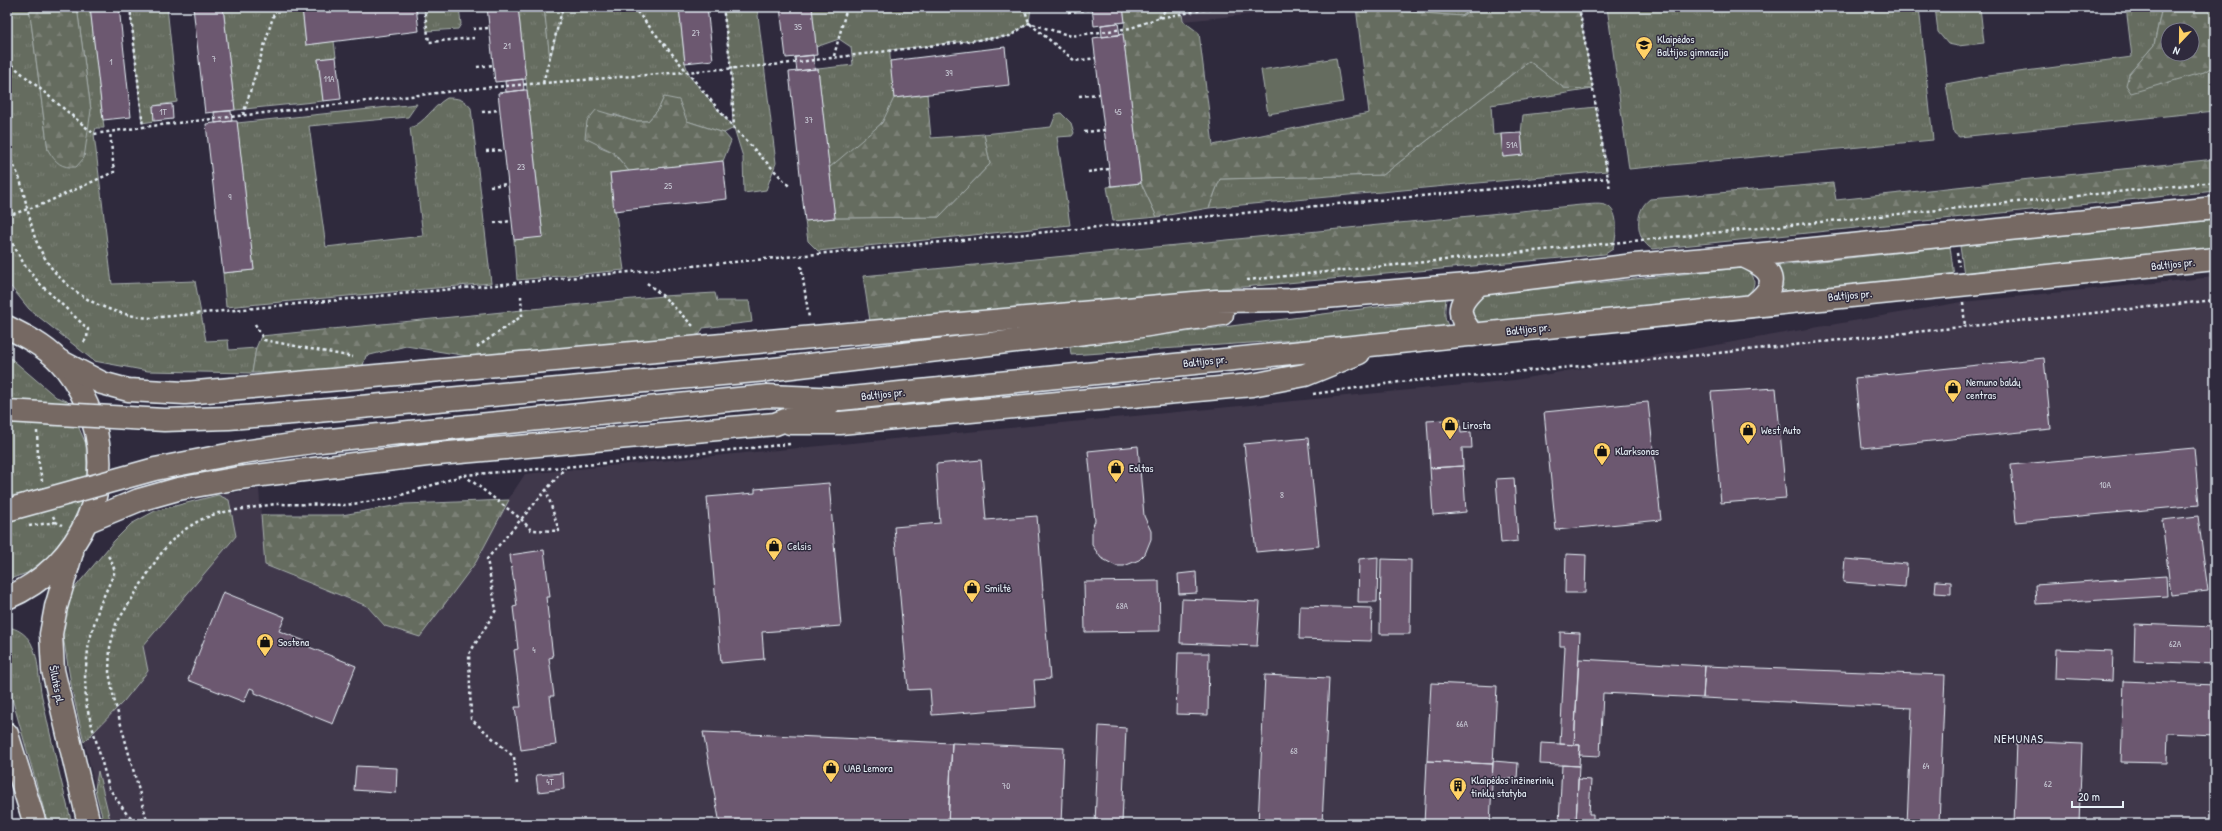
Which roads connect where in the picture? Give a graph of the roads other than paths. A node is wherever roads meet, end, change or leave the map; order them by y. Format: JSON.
{"nodes":[{"id":1,"x":2215,"y":208,"type":"edge"},
{"id":2,"x":1743,"y":256,"type":"junction"},
{"id":3,"x":2215,"y":259,"type":"edge"},
{"id":4,"x":1479,"y":284,"type":"junction"},
{"id":5,"x":1289,"y":300,"type":"junction"},
{"id":6,"x":1752,"y":306,"type":"junction"},
{"id":7,"x":7,"y":310,"type":"edge"},
{"id":8,"x":7,"y":327,"type":"edge"},
{"id":9,"x":1473,"y":335,"type":"junction"},
{"id":10,"x":36,"y":342,"type":"junction"},
{"id":11,"x":1382,"y":344,"type":"junction"},
{"id":12,"x":58,"y":360,"type":"junction"},
{"id":13,"x":841,"y":399,"type":"junction"},
{"id":14,"x":7,"y":411,"type":"edge"},
{"id":15,"x":775,"y":424,"type":"junction"},
{"id":16,"x":7,"y":510,"type":"edge"},
{"id":17,"x":77,"y":531,"type":"junction"},
{"id":18,"x":7,"y":598,"type":"edge"},
{"id":19,"x":7,"y":734,"type":"edge"},
{"id":20,"x":35,"y":824,"type":"edge"},
{"id":21,"x":89,"y":824,"type":"edge"}],
"edges":[{"from":1,"to":2,"type":"main road"},
{"from":2,"to":4,"type":"main road"},
{"from":2,"to":6,"type":"main road"},
{"from":3,"to":6,"type":"main road","name":"Baltijos pr."},
{"from":4,"to":5,"type":"main road"},
{"from":4,"to":9,"type":"main road"},
{"from":5,"to":12,"type":"main road"},
{"from":5,"to":14,"type":"main road","bridge":true},
{"from":6,"to":9,"type":"main road","name":"Baltijos pr."},
{"from":7,"to":10,"type":"main road"},
{"from":8,"to":10,"type":"main road"},
{"from":9,"to":11,"type":"main road","name":"Baltijos pr."},
{"from":10,"to":12,"type":"main road"},
{"from":11,"to":13,"type":"main road","name":"Baltijos pr."},
{"from":11,"to":15,"type":"main road"},
{"from":12,"to":17,"type":"main road","name":"Šilutės pl."},
{"from":13,"to":15,"type":"main road"},
{"from":13,"to":16,"type":"main road","bridge":true},
{"from":15,"to":17,"type":"main road"},
{"from":17,"to":18,"type":"main road"},
{"from":17,"to":21,"type":"main road","name":"Šilutės pl."},
{"from":19,"to":20,"type":"main road"}]}
